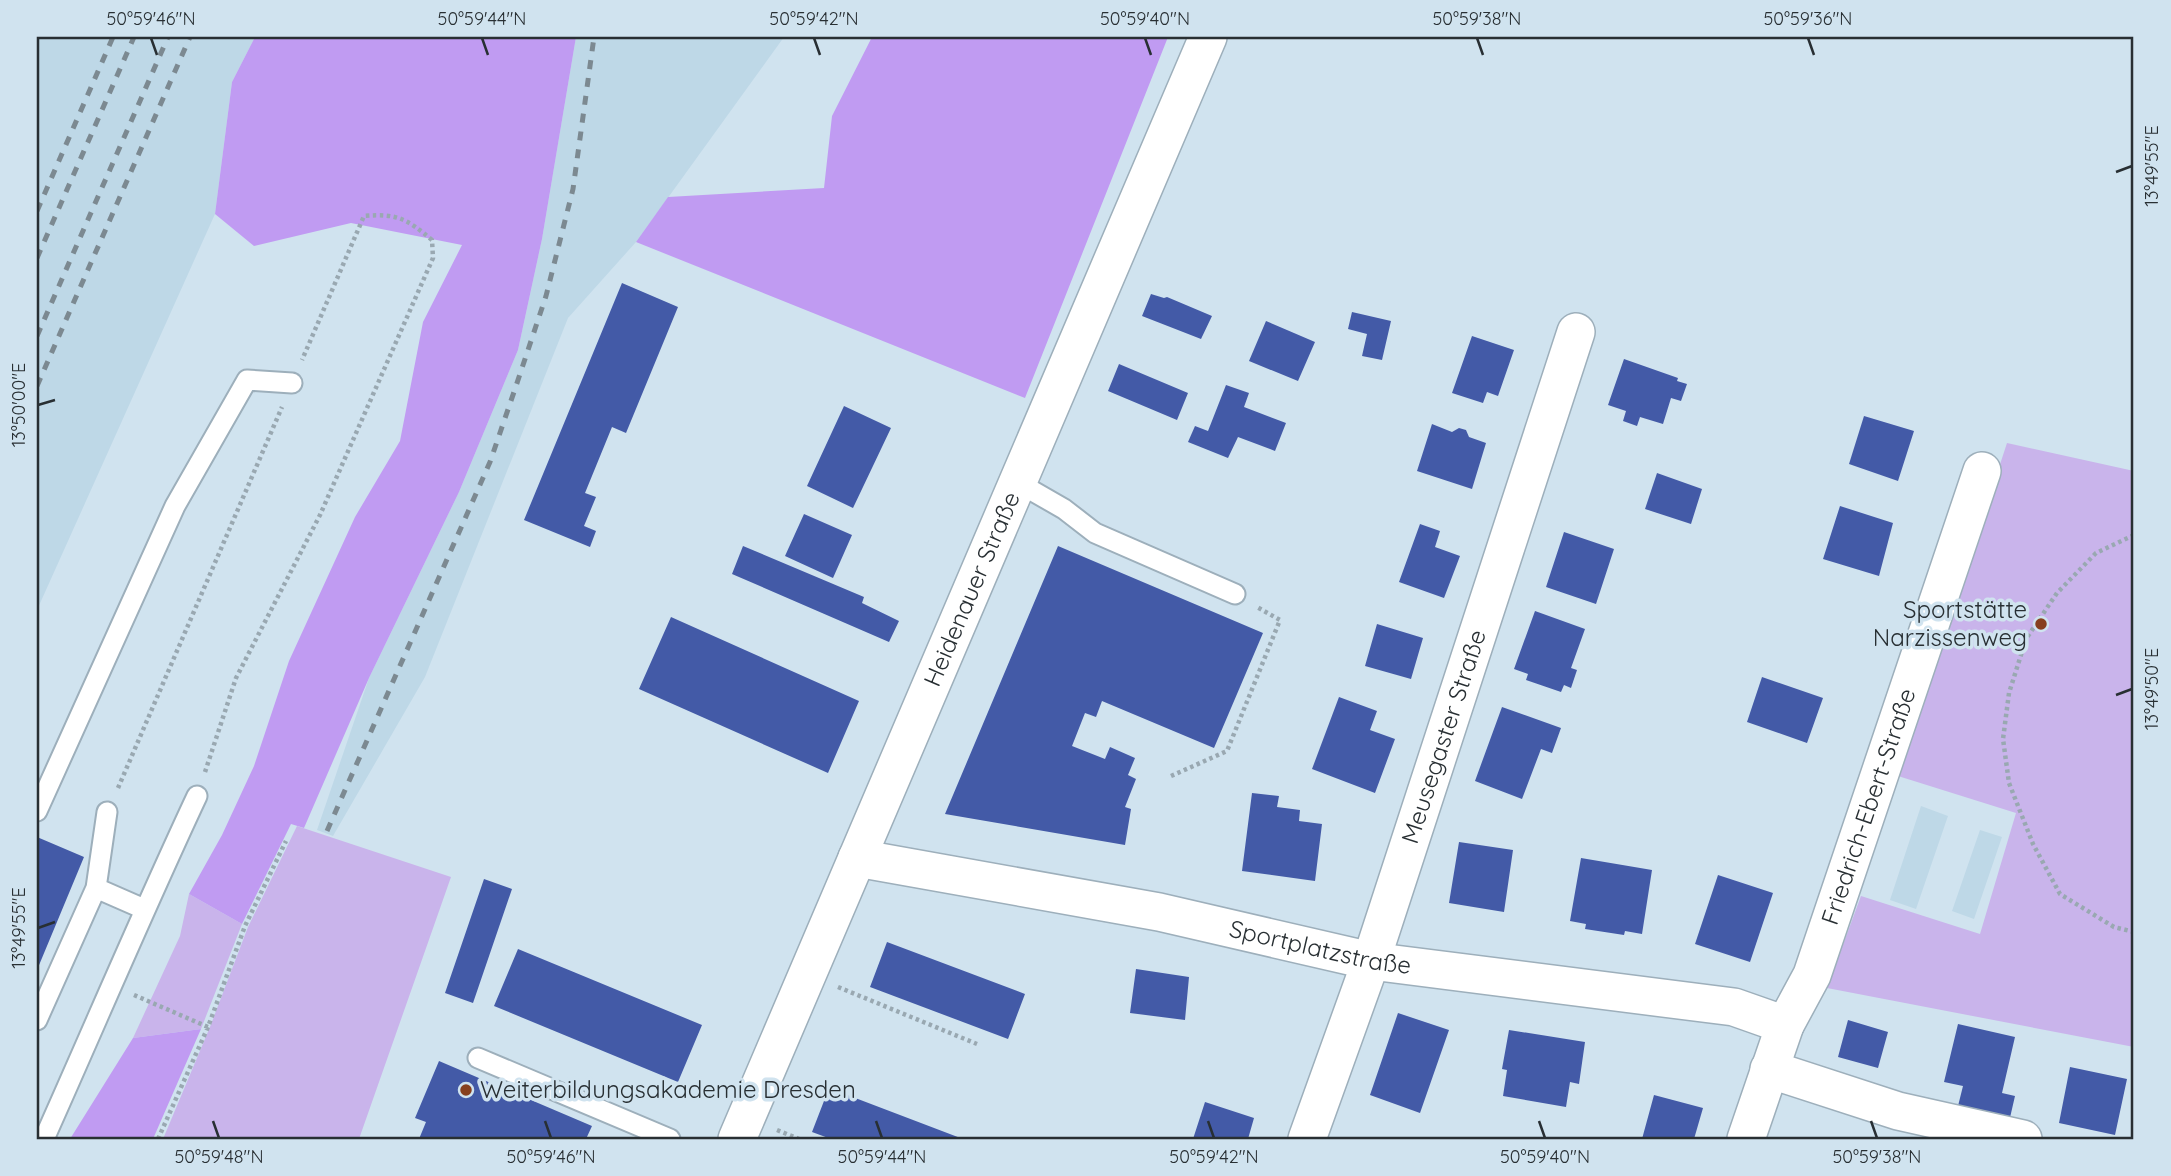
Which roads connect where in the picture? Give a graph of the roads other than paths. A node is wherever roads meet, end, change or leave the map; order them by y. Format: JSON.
{"nodes":[{"id":1,"x":1208,"y":37,"type":"edge"},
{"id":2,"x":1576,"y":332,"type":"dead end"},
{"id":3,"x":292,"y":383,"type":"road end"},
{"id":4,"x":1982,"y":471,"type":"dead end"},
{"id":5,"x":1017,"y":482,"type":"junction"},
{"id":6,"x":1235,"y":594,"type":"road end"},
{"id":7,"x":197,"y":796,"type":"road end"},
{"id":8,"x":37,"y":811,"type":"edge"},
{"id":9,"x":107,"y":812,"type":"road end"},
{"id":10,"x":857,"y":858,"type":"junction"},
{"id":11,"x":96,"y":888,"type":"junction"},
{"id":12,"x":144,"y":909,"type":"junction"},
{"id":13,"x":1371,"y":961,"type":"junction"},
{"id":14,"x":37,"y":1020,"type":"edge"},
{"id":15,"x":1785,"y":1025,"type":"junction"},
{"id":16,"x":478,"y":1058,"type":"dead end"},
{"id":17,"x":1769,"y":1069,"type":"junction"},
{"id":18,"x":640,"y":1134,"type":"edge"},
{"id":19,"x":44,"y":1139,"type":"edge"},
{"id":20,"x":670,"y":1139,"type":"edge"},
{"id":21,"x":737,"y":1139,"type":"edge"},
{"id":22,"x":1307,"y":1139,"type":"edge"},
{"id":23,"x":1746,"y":1139,"type":"edge"},
{"id":24,"x":2023,"y":1139,"type":"edge"}],
"edges":[{"from":1,"to":5,"type":"street","name":"Heidenauer Straße"},
{"from":2,"to":13,"type":"street","name":"Meusegaster Straße"},
{"from":3,"to":8,"type":"lane"},
{"from":4,"to":15,"type":"street","name":"Friedrich-Ebert-Straße"},
{"from":5,"to":6,"type":"lane"},
{"from":5,"to":10,"type":"street","name":"Heidenauer Straße"},
{"from":7,"to":12,"type":"lane"},
{"from":9,"to":11,"type":"lane"},
{"from":10,"to":13,"type":"street","name":"Sportplatzstraße"},
{"from":10,"to":21,"type":"street","name":"Heidenauer Straße"},
{"from":11,"to":12,"type":"lane"},
{"from":11,"to":14,"type":"lane"},
{"from":12,"to":19,"type":"lane"},
{"from":13,"to":15,"type":"street","name":"Sportplatzstraße"},
{"from":13,"to":22,"type":"street","name":"Meusegaster Straße"},
{"from":15,"to":17,"type":"street","name":"Friedrich-Ebert-Straße"},
{"from":16,"to":18,"type":"lane"},
{"from":17,"to":23,"type":"street","name":"Friedrich-Ebert-Straße"},
{"from":17,"to":24,"type":"street"},
{"from":18,"to":20,"type":"lane"}]}
